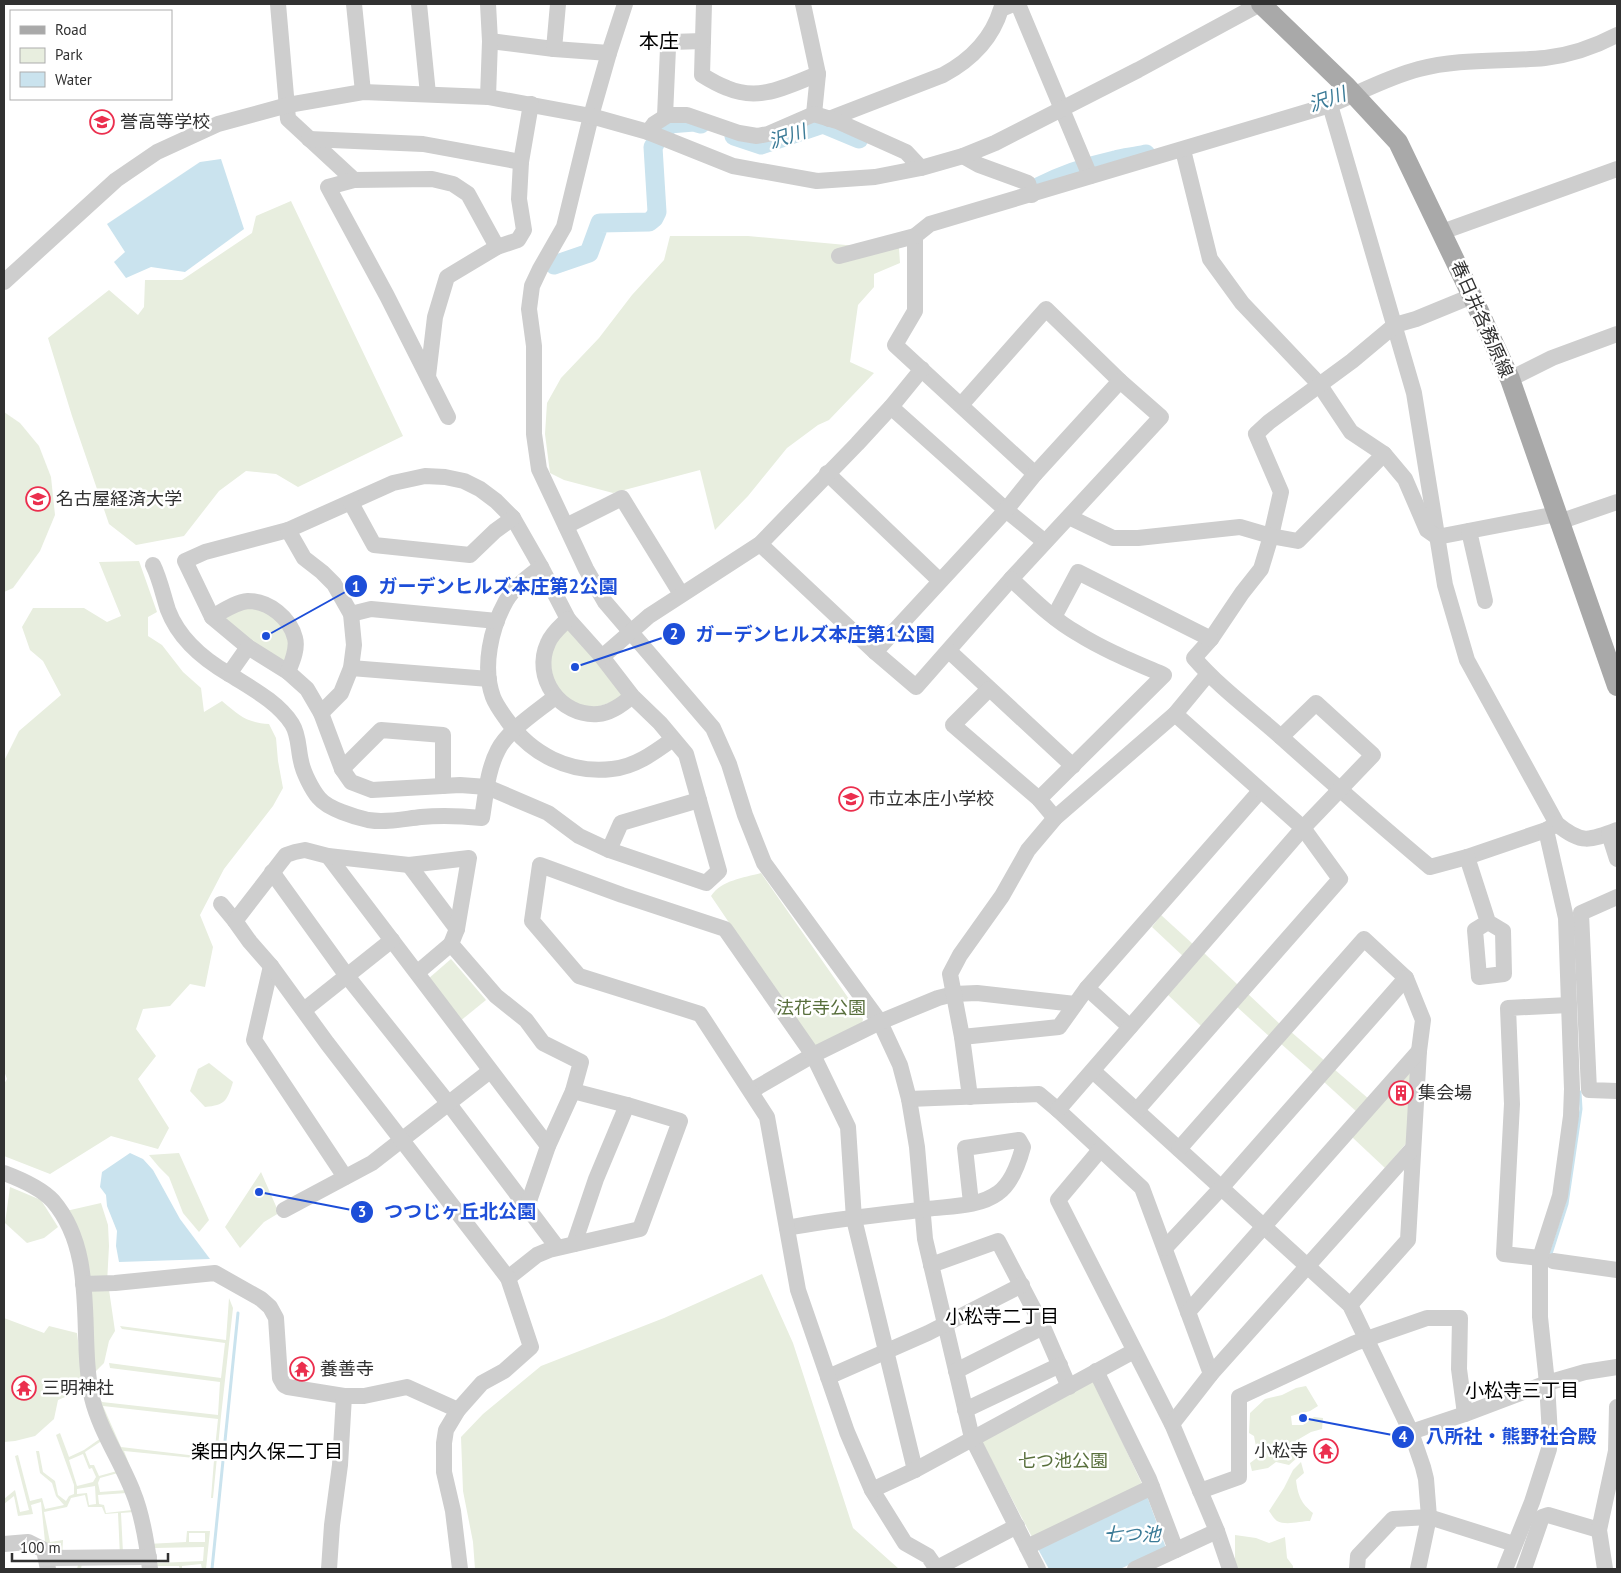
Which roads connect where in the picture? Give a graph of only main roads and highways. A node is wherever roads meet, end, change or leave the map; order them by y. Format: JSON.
{"nodes":[{"id":1,"x":1260,"y":4,"type":"edge"},
{"id":2,"x":1617,"y":686,"type":"edge"}],
"edges":[{"from":1,"to":2,"type":"main road","name":"春日井各務原線"}]}
